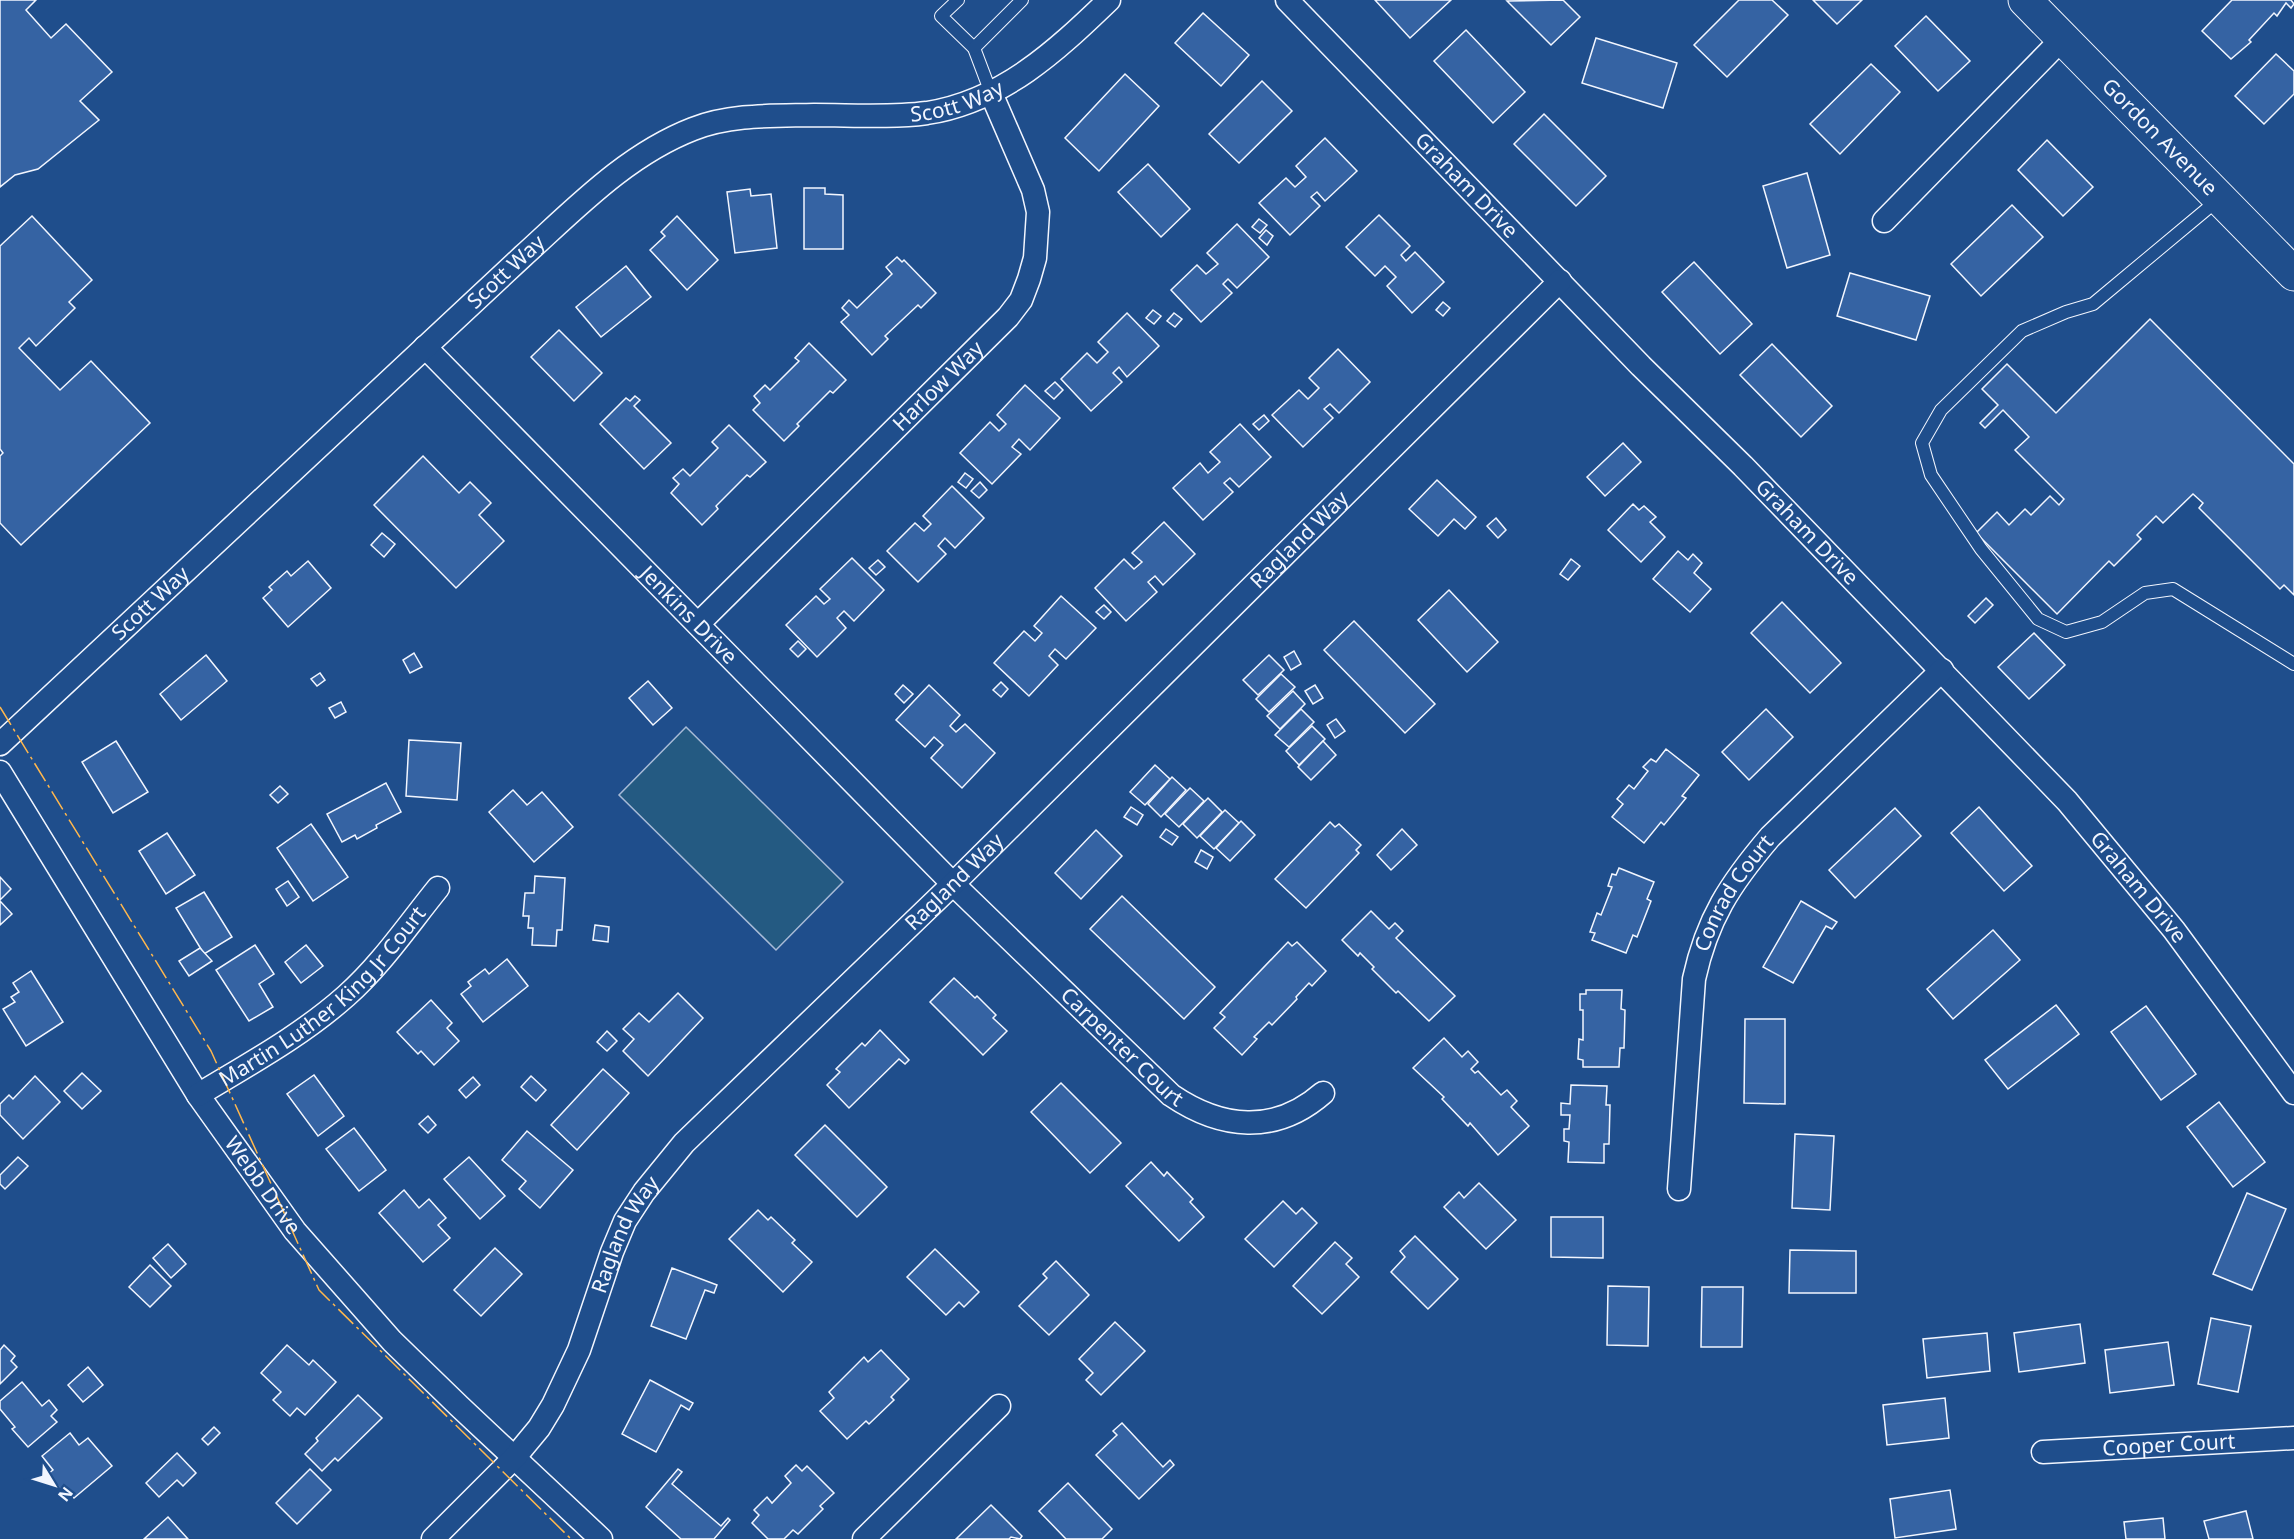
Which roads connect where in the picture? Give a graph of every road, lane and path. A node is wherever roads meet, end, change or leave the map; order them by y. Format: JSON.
{"nodes":[{"id":1,"x":957,"y":0,"type":"edge"},
{"id":2,"x":1022,"y":0,"type":"edge"},
{"id":3,"x":1109,"y":0,"type":"edge"},
{"id":4,"x":1287,"y":0,"type":"edge"},
{"id":5,"x":2025,"y":0,"type":"edge"},
{"id":6,"x":2063,"y":39,"type":"junction"},
{"id":7,"x":974,"y":48,"type":"junction"},
{"id":8,"x":991,"y":93,"type":"junction"},
{"id":9,"x":2220,"y":198,"type":"junction"},
{"id":10,"x":1884,"y":221,"type":"dead end"},
{"id":11,"x":2294,"y":274,"type":"edge"},
{"id":12,"x":1560,"y":282,"type":"junction"},
{"id":13,"x":425,"y":347,"type":"junction"},
{"id":14,"x":698,"y":624,"type":"junction"},
{"id":15,"x":2294,"y":664,"type":"edge"},
{"id":16,"x":1942,"y":670,"type":"junction"},
{"id":17,"x":0,"y":744,"type":"edge"},
{"id":18,"x":0,"y":772,"type":"edge"},
{"id":19,"x":953,"y":884,"type":"junction"},
{"id":20,"x":438,"y":888,"type":"dead end"},
{"id":21,"x":1323,"y":1093,"type":"dead end"},
{"id":22,"x":2294,"y":1093,"type":"edge"},
{"id":23,"x":198,"y":1095,"type":"junction"},
{"id":24,"x":1679,"y":1189,"type":"dead end"},
{"id":25,"x":999,"y":1406,"type":"dead end"},
{"id":26,"x":2294,"y":1438,"type":"edge"},
{"id":27,"x":2043,"y":1452,"type":"dead end"},
{"id":28,"x":515,"y":1458,"type":"junction"},
{"id":29,"x":433,"y":1539,"type":"edge"},
{"id":30,"x":601,"y":1539,"type":"edge"},
{"id":31,"x":864,"y":1539,"type":"edge"}],
"edges":[{"from":1,"to":7,"type":"lane"},
{"from":2,"to":7,"type":"lane"},
{"from":3,"to":8,"type":"street","name":"Scott Way"},
{"from":4,"to":12,"type":"street","name":"Graham Drive"},
{"from":5,"to":6,"type":"main road","name":"Gordon Avenue"},
{"from":6,"to":9,"type":"main road","name":"Gordon Avenue"},
{"from":6,"to":10,"type":"street"},
{"from":7,"to":8,"type":"lane"},
{"from":8,"to":13,"type":"street","name":"Scott Way"},
{"from":8,"to":14,"type":"street","name":"Harlow Way"},
{"from":9,"to":11,"type":"main road","name":"Gordon Avenue"},
{"from":9,"to":15,"type":"lane"},
{"from":12,"to":16,"type":"street","name":"Graham Drive"},
{"from":12,"to":19,"type":"street","name":"Ragland Way"},
{"from":13,"to":14,"type":"street","name":"Jenkins Drive"},
{"from":13,"to":17,"type":"street","name":"Scott Way"},
{"from":14,"to":19,"type":"street","name":"Jenkins Drive"},
{"from":16,"to":22,"type":"street","name":"Graham Drive"},
{"from":16,"to":24,"type":"street","name":"Conrad Court"},
{"from":18,"to":23,"type":"street","name":"Webb Drive"},
{"from":19,"to":21,"type":"street","name":"Carpenter Court"},
{"from":19,"to":28,"type":"street","name":"Ragland Way"},
{"from":20,"to":23,"type":"street","name":"Martin Luther King Jr Court"},
{"from":23,"to":28,"type":"street","name":"Webb Drive"},
{"from":25,"to":31,"type":"street"},
{"from":26,"to":27,"type":"street","name":"Cooper Court"},
{"from":28,"to":29,"type":"street","name":"Ragland Way"},
{"from":28,"to":30,"type":"street","name":"Webb Drive"}]}
